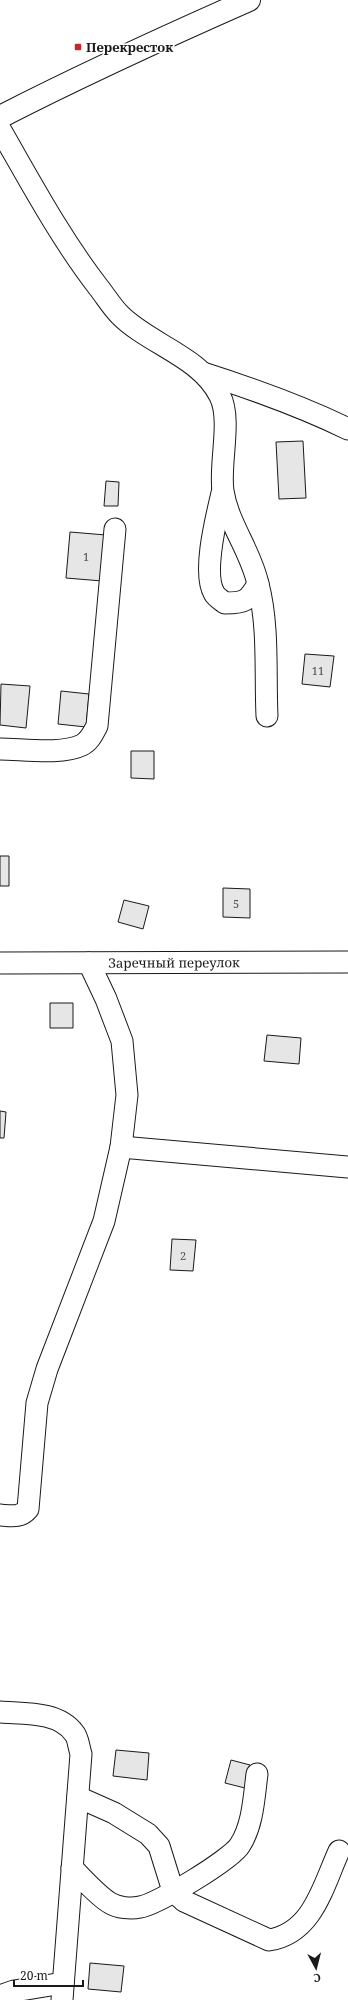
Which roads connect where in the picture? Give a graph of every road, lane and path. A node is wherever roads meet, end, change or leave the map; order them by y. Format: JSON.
{"nodes":[{"id":1,"x":249,"y":0,"type":"edge"},
{"id":2,"x":0,"y":117,"type":"edge"},
{"id":3,"x":0,"y":128,"type":"edge"},
{"id":4,"x":203,"y":373,"type":"junction"},
{"id":5,"x":348,"y":429,"type":"edge"},
{"id":6,"x":223,"y":490,"type":"junction"},
{"id":7,"x":115,"y":529,"type":"dead end"},
{"id":8,"x":258,"y":584,"type":"junction"},
{"id":9,"x":267,"y":716,"type":"dead end"},
{"id":10,"x":0,"y":749,"type":"edge"},
{"id":11,"x":348,"y":962,"type":"edge"},
{"id":12,"x":0,"y":963,"type":"edge"},
{"id":13,"x":89,"y":963,"type":"junction"},
{"id":14,"x":121,"y":1148,"type":"junction"},
{"id":15,"x":348,"y":1167,"type":"edge"},
{"id":16,"x":0,"y":1515,"type":"edge"},
{"id":17,"x":0,"y":1712,"type":"edge"},
{"id":18,"x":257,"y":1774,"type":"dead end"},
{"id":19,"x":78,"y":1797,"type":"junction"},
{"id":20,"x":339,"y":1851,"type":"dead end"},
{"id":21,"x":72,"y":1868,"type":"junction"},
{"id":22,"x":173,"y":1891,"type":"junction"},
{"id":23,"x":63,"y":1991,"type":"edge"},
{"id":24,"x":0,"y":1996,"type":"edge"}],
"edges":[{"from":1,"to":2,"type":"main road"},
{"from":3,"to":4,"type":"street"},
{"from":4,"to":5,"type":"street"},
{"from":4,"to":6,"type":"street"},
{"from":6,"to":8,"type":"street"},
{"from":6,"to":8,"type":"street"},
{"from":7,"to":10,"type":"street"},
{"from":8,"to":9,"type":"street"},
{"from":11,"to":13,"type":"street","name":"Заречный переулок"},
{"from":12,"to":13,"type":"street","name":"Заречный переулок"},
{"from":13,"to":14,"type":"street"},
{"from":14,"to":15,"type":"street"},
{"from":14,"to":16,"type":"street"},
{"from":17,"to":19,"type":"street"},
{"from":18,"to":22,"type":"street"},
{"from":19,"to":21,"type":"street"},
{"from":19,"to":22,"type":"street"},
{"from":20,"to":22,"type":"street"},
{"from":21,"to":22,"type":"street"},
{"from":21,"to":23,"type":"street"},
{"from":23,"to":24,"type":"street"}]}
